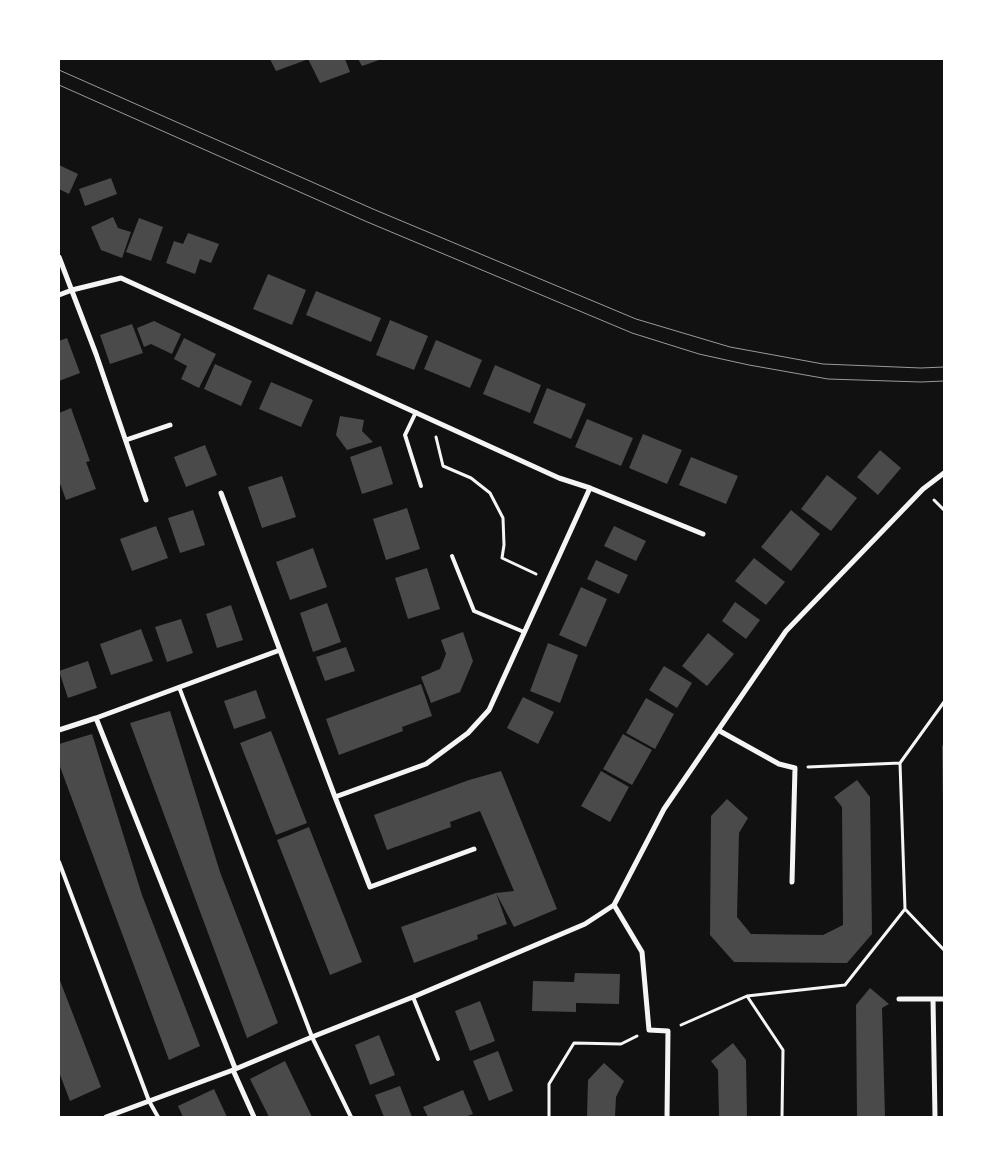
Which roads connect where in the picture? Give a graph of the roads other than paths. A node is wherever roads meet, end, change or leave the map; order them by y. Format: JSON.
{"nodes":[{"id":1,"x":59,"y":257,"type":"edge"},
{"id":2,"x":72,"y":290,"type":"junction"},
{"id":3,"x":59,"y":295,"type":"edge"},
{"id":4,"x":416,"y":412,"type":"junction"},
{"id":5,"x":170,"y":425,"type":"dead end"},
{"id":6,"x":126,"y":440,"type":"junction"},
{"id":7,"x":944,"y":473,"type":"edge"},
{"id":8,"x":421,"y":486,"type":"dead end"},
{"id":9,"x":590,"y":488,"type":"junction"},
{"id":10,"x":221,"y":493,"type":"dead end"},
{"id":11,"x":146,"y":500,"type":"dead end"},
{"id":12,"x":702,"y":534,"type":"dead end"},
{"id":13,"x":452,"y":556,"type":"dead end"},
{"id":14,"x":524,"y":632,"type":"junction"},
{"id":15,"x":280,"y":650,"type":"junction"},
{"id":16,"x":180,"y":687,"type":"junction"},
{"id":17,"x":96,"y":718,"type":"junction"},
{"id":18,"x":59,"y":730,"type":"edge"},
{"id":19,"x":718,"y":730,"type":"junction"},
{"id":20,"x":335,"y":797,"type":"junction"},
{"id":21,"x":474,"y":849,"type":"dead end"},
{"id":22,"x":59,"y":862,"type":"edge"},
{"id":23,"x":792,"y":882,"type":"dead end"},
{"id":24,"x":614,"y":905,"type":"junction"},
{"id":25,"x":413,"y":997,"type":"junction"},
{"id":26,"x":899,"y":998,"type":"dead end"},
{"id":27,"x":933,"y":998,"type":"junction"},
{"id":28,"x":944,"y":999,"type":"edge"},
{"id":29,"x":312,"y":1036,"type":"junction"},
{"id":30,"x":438,"y":1059,"type":"dead end"},
{"id":31,"x":234,"y":1069,"type":"junction"},
{"id":32,"x":149,"y":1101,"type":"junction"},
{"id":33,"x":106,"y":1117,"type":"edge"},
{"id":34,"x":158,"y":1117,"type":"edge"},
{"id":35,"x":254,"y":1117,"type":"edge"},
{"id":36,"x":351,"y":1117,"type":"edge"},
{"id":37,"x":667,"y":1117,"type":"edge"},
{"id":38,"x":935,"y":1117,"type":"edge"}],
"edges":[{"from":1,"to":2,"type":"street"},
{"from":2,"to":3,"type":"street"},
{"from":2,"to":4,"type":"street"},
{"from":2,"to":6,"type":"street"},
{"from":4,"to":8,"type":"lane"},
{"from":4,"to":9,"type":"street"},
{"from":5,"to":6,"type":"street"},
{"from":6,"to":11,"type":"street"},
{"from":7,"to":19,"type":"street"},
{"from":9,"to":12,"type":"street"},
{"from":9,"to":14,"type":"street"},
{"from":10,"to":15,"type":"street"},
{"from":13,"to":14,"type":"lane"},
{"from":14,"to":20,"type":"street"},
{"from":15,"to":16,"type":"street"},
{"from":15,"to":20,"type":"street"},
{"from":16,"to":17,"type":"street"},
{"from":16,"to":29,"type":"lane"},
{"from":17,"to":18,"type":"street"},
{"from":17,"to":31,"type":"street"},
{"from":19,"to":23,"type":"street"},
{"from":19,"to":24,"type":"street"},
{"from":20,"to":21,"type":"street"},
{"from":22,"to":32,"type":"lane"},
{"from":24,"to":25,"type":"street"},
{"from":24,"to":37,"type":"street"},
{"from":25,"to":29,"type":"street"},
{"from":25,"to":30,"type":"lane"},
{"from":26,"to":27,"type":"street"},
{"from":27,"to":28,"type":"street"},
{"from":27,"to":38,"type":"street"},
{"from":29,"to":31,"type":"street"},
{"from":29,"to":36,"type":"lane"},
{"from":31,"to":32,"type":"street"},
{"from":31,"to":35,"type":"street"},
{"from":32,"to":33,"type":"street"},
{"from":32,"to":34,"type":"lane"}]}
